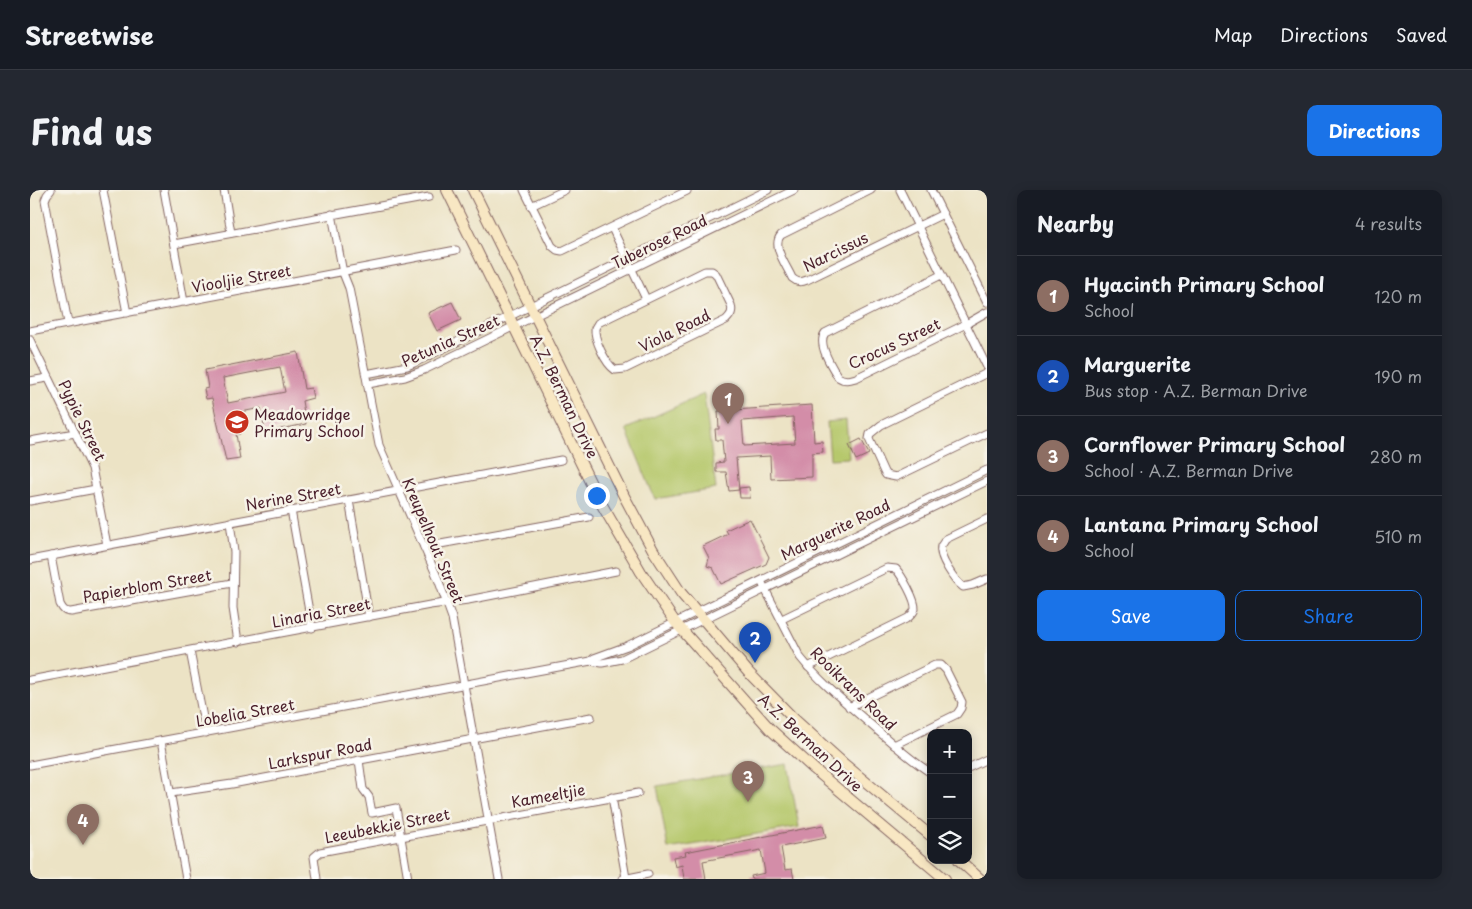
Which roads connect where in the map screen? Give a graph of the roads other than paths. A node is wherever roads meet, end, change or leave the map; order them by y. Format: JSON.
{"nodes":[{"id":1,"x":51,"y":190,"type":"edge"},
{"id":2,"x":103,"y":190,"type":"edge"},
{"id":3,"x":164,"y":190,"type":"edge"},
{"id":4,"x":224,"y":190,"type":"edge"},
{"id":5,"x":447,"y":190,"type":"edge"},
{"id":6,"x":473,"y":190,"type":"edge"},
{"id":7,"x":524,"y":190,"type":"edge"},
{"id":8,"x":565,"y":190,"type":"edge"},
{"id":9,"x":768,"y":190,"type":"edge"},
{"id":10,"x":794,"y":190,"type":"edge"},
{"id":11,"x":871,"y":190,"type":"edge"},
{"id":12,"x":900,"y":190,"type":"edge"},
{"id":13,"x":931,"y":190,"type":"edge"},
{"id":14,"x":688,"y":191,"type":"dead end"},
{"id":15,"x":429,"y":197,"type":"dead end"},
{"id":16,"x":532,"y":206,"type":"junction"},
{"id":17,"x":332,"y":214,"type":"junction"},
{"id":18,"x":943,"y":214,"type":"junction"},
{"id":19,"x":918,"y":226,"type":"junction"},
{"id":20,"x":612,"y":228,"type":"junction"},
{"id":21,"x":231,"y":234,"type":"junction"},
{"id":22,"x":174,"y":244,"type":"junction"},
{"id":23,"x":456,"y":250,"type":"dead end"},
{"id":24,"x":626,"y":259,"type":"junction"},
{"id":25,"x":631,"y":270,"type":"junction"},
{"id":26,"x":343,"y":272,"type":"junction"},
{"id":27,"x":941,"y":275,"type":"junction"},
{"id":28,"x":646,"y":299,"type":"junction"},
{"id":29,"x":184,"y":302,"type":"junction"},
{"id":30,"x":987,"y":302,"type":"edge"},
{"id":31,"x":530,"y":305,"type":"junction"},
{"id":32,"x":987,"y":312,"type":"edge"},
{"id":33,"x":127,"y":313,"type":"junction"},
{"id":34,"x":509,"y":315,"type":"junction"},
{"id":35,"x":535,"y":316,"type":"junction"},
{"id":36,"x":68,"y":323,"type":"junction"},
{"id":37,"x":966,"y":324,"type":"junction"},
{"id":38,"x":514,"y":326,"type":"junction"},
{"id":39,"x":30,"y":331,"type":"edge"},
{"id":40,"x":30,"y":340,"type":"edge"},
{"id":41,"x":987,"y":367,"type":"edge"},
{"id":42,"x":987,"y":373,"type":"edge"},
{"id":43,"x":366,"y":374,"type":"junction"},
{"id":44,"x":47,"y":378,"type":"junction"},
{"id":45,"x":30,"y":381,"type":"edge"},
{"id":46,"x":368,"y":384,"type":"junction"},
{"id":47,"x":75,"y":433,"type":"junction"},
{"id":48,"x":987,"y":433,"type":"edge"},
{"id":49,"x":30,"y":441,"type":"edge"},
{"id":50,"x":561,"y":460,"type":"dead end"},
{"id":51,"x":987,"y":470,"type":"edge"},
{"id":52,"x":987,"y":481,"type":"edge"},
{"id":53,"x":96,"y":489,"type":"junction"},
{"id":54,"x":398,"y":491,"type":"junction"},
{"id":55,"x":30,"y":500,"type":"edge"},
{"id":56,"x":349,"y":500,"type":"junction"},
{"id":57,"x":291,"y":510,"type":"junction"},
{"id":58,"x":589,"y":517,"type":"dead end"},
{"id":59,"x":987,"y":519,"type":"edge"},
{"id":60,"x":230,"y":522,"type":"junction"},
{"id":61,"x":107,"y":545,"type":"junction"},
{"id":62,"x":424,"y":547,"type":"junction"},
{"id":63,"x":51,"y":556,"type":"junction"},
{"id":64,"x":30,"y":560,"type":"edge"},
{"id":65,"x":616,"y":571,"type":"dead end"},
{"id":66,"x":987,"y":579,"type":"edge"},
{"id":67,"x":761,"y":581,"type":"junction"},
{"id":68,"x":232,"y":583,"type":"junction"},
{"id":69,"x":766,"y":590,"type":"junction"},
{"id":70,"x":447,"y":602,"type":"junction"},
{"id":71,"x":696,"y":612,"type":"junction"},
{"id":72,"x":369,"y":617,"type":"junction"},
{"id":73,"x":782,"y":619,"type":"junction"},
{"id":74,"x":703,"y":620,"type":"junction"},
{"id":75,"x":675,"y":622,"type":"junction"},
{"id":76,"x":312,"y":628,"type":"junction"},
{"id":77,"x":683,"y":630,"type":"junction"},
{"id":78,"x":238,"y":642,"type":"junction"},
{"id":79,"x":190,"y":650,"type":"junction"},
{"id":80,"x":591,"y":661,"type":"junction"},
{"id":81,"x":808,"y":667,"type":"junction"},
{"id":82,"x":30,"y":680,"type":"edge"},
{"id":83,"x":464,"y":685,"type":"junction"},
{"id":84,"x":850,"y":707,"type":"junction"},
{"id":85,"x":591,"y":717,"type":"dead end"},
{"id":86,"x":206,"y":733,"type":"junction"},
{"id":87,"x":474,"y":739,"type":"junction"},
{"id":88,"x":161,"y":741,"type":"junction"},
{"id":89,"x":894,"y":745,"type":"junction"},
{"id":90,"x":987,"y":759,"type":"edge"},
{"id":91,"x":359,"y":760,"type":"junction"},
{"id":92,"x":30,"y":765,"type":"edge"},
{"id":93,"x":972,"y":766,"type":"edge"},
{"id":94,"x":927,"y":770,"type":"edge"},
{"id":95,"x":170,"y":793,"type":"junction"},
{"id":96,"x":638,"y":793,"type":"dead end"},
{"id":97,"x":612,"y":797,"type":"junction"},
{"id":98,"x":489,"y":820,"type":"junction"},
{"id":99,"x":927,"y":833,"type":"edge"},
{"id":100,"x":400,"y":836,"type":"junction"},
{"id":101,"x":963,"y":864,"type":"edge"},
{"id":102,"x":648,"y":874,"type":"dead end"},
{"id":103,"x":186,"y":879,"type":"edge"},
{"id":104,"x":317,"y":879,"type":"edge"},
{"id":105,"x":408,"y":879,"type":"edge"},
{"id":106,"x":500,"y":879,"type":"edge"},
{"id":107,"x":624,"y":879,"type":"edge"},
{"id":108,"x":945,"y":879,"type":"edge"},
{"id":109,"x":980,"y":879,"type":"edge"}],
"edges":[{"from":1,"to":36,"type":"street"},
{"from":2,"to":33,"type":"street"},
{"from":3,"to":22,"type":"street"},
{"from":4,"to":21,"type":"street"},
{"from":5,"to":34,"type":"main road","name":"A.Z. Berman Drive"},
{"from":6,"to":31,"type":"main road","name":"A.Z. Berman Drive"},
{"from":7,"to":16,"type":"street"},
{"from":8,"to":16,"type":"street"},
{"from":9,"to":24,"type":"street","name":"Tuberose Road"},
{"from":10,"to":25,"type":"street","name":"Tuberose Road"},
{"from":11,"to":19,"type":"street","name":"Narcissus"},
{"from":12,"to":19,"type":"street"},
{"from":13,"to":18,"type":"street"},
{"from":14,"to":20,"type":"street"},
{"from":15,"to":17,"type":"street"},
{"from":16,"to":20,"type":"street"},
{"from":17,"to":21,"type":"street"},
{"from":17,"to":26,"type":"street","name":"Kreupelhout Street"},
{"from":18,"to":19,"type":"street","name":"Narcissus"},
{"from":18,"to":30,"type":"street"},
{"from":19,"to":27,"type":"street"},
{"from":20,"to":24,"type":"street"},
{"from":21,"to":22,"type":"street"},
{"from":22,"to":29,"type":"street"},
{"from":23,"to":26,"type":"street","name":"Viooljie Street"},
{"from":24,"to":25,"type":"street"},
{"from":24,"to":31,"type":"street","name":"Tuberose Road"},
{"from":25,"to":28,"type":"street"},
{"from":25,"to":35,"type":"street","name":"Tuberose Road"},
{"from":26,"to":29,"type":"street","name":"Viooljie Street"},
{"from":26,"to":43,"type":"street","name":"Kreupelhout Street"},
{"from":27,"to":37,"type":"street"},
{"from":27,"to":37,"type":"street","name":"Crocus Street"},
{"from":28,"to":28,"type":"street","name":"Viola Road"},
{"from":29,"to":33,"type":"street","name":"Viooljie Street"},
{"from":31,"to":34,"type":"street","name":"Tuberose Road"},
{"from":31,"to":35,"type":"main road","name":"A.Z. Berman Drive"},
{"from":32,"to":37,"type":"street","name":"Crocus Street"},
{"from":33,"to":36,"type":"street","name":"Viooljie Street"},
{"from":34,"to":38,"type":"main road","name":"A.Z. Berman Drive"},
{"from":34,"to":43,"type":"street","name":"Petunia Street"},
{"from":35,"to":38,"type":"street","name":"Tuberose Road"},
{"from":35,"to":71,"type":"main road","name":"A.Z. Berman Drive"},
{"from":36,"to":39,"type":"street","name":"Viooljie Street"},
{"from":37,"to":41,"type":"street"},
{"from":38,"to":46,"type":"street","name":"Petunia Street"},
{"from":38,"to":75,"type":"main road","name":"A.Z. Berman Drive"},
{"from":40,"to":44,"type":"street","name":"Pypie Street"},
{"from":42,"to":48,"type":"street"},
{"from":43,"to":46,"type":"street","name":"Kreupelhout Street"},
{"from":44,"to":45,"type":"street"},
{"from":44,"to":47,"type":"street","name":"Pypie Street"},
{"from":46,"to":54,"type":"street","name":"Kreupelhout Street"},
{"from":47,"to":49,"type":"street"},
{"from":47,"to":53,"type":"street","name":"Pypie Street"},
{"from":50,"to":54,"type":"street","name":"Nerine Street"},
{"from":51,"to":67,"type":"street","name":"Marguerite Road"},
{"from":52,"to":69,"type":"street","name":"Marguerite Road"},
{"from":53,"to":55,"type":"street"},
{"from":53,"to":61,"type":"street","name":"Pypie Street"},
{"from":54,"to":56,"type":"street","name":"Nerine Street"},
{"from":54,"to":62,"type":"street","name":"Kreupelhout Street"},
{"from":56,"to":57,"type":"street","name":"Nerine Street"},
{"from":56,"to":72,"type":"street"},
{"from":57,"to":60,"type":"street","name":"Nerine Street"},
{"from":57,"to":76,"type":"street"},
{"from":58,"to":62,"type":"street"},
{"from":59,"to":66,"type":"street"},
{"from":60,"to":61,"type":"street","name":"Nerine Street"},
{"from":60,"to":68,"type":"street"},
{"from":61,"to":63,"type":"street","name":"Nerine Street"},
{"from":62,"to":70,"type":"street","name":"Kreupelhout Street"},
{"from":63,"to":64,"type":"street","name":"Nerine Street"},
{"from":63,"to":68,"type":"street","name":"Papierblom Street"},
{"from":65,"to":70,"type":"street","name":"Linaria Street"},
{"from":67,"to":69,"type":"street","name":"Rooikrans Road"},
{"from":67,"to":71,"type":"street","name":"Marguerite Road"},
{"from":68,"to":78,"type":"street"},
{"from":69,"to":73,"type":"street","name":"Rooikrans Road"},
{"from":69,"to":74,"type":"street","name":"Marguerite Road"},
{"from":70,"to":72,"type":"street","name":"Linaria Street"},
{"from":70,"to":83,"type":"street","name":"Kreupelhout Street"},
{"from":71,"to":74,"type":"main road","name":"A.Z. Berman Drive"},
{"from":71,"to":75,"type":"street","name":"Marguerite Road"},
{"from":72,"to":76,"type":"street","name":"Linaria Street"},
{"from":73,"to":81,"type":"street","name":"Rooikrans Road"},
{"from":73,"to":81,"type":"street"},
{"from":74,"to":77,"type":"street","name":"Marguerite Road"},
{"from":74,"to":99,"type":"main road","name":"A.Z. Berman Drive"},
{"from":75,"to":77,"type":"main road","name":"A.Z. Berman Drive"},
{"from":75,"to":80,"type":"street","name":"Marguerite Road"},
{"from":76,"to":78,"type":"street","name":"Linaria Street"},
{"from":77,"to":80,"type":"street","name":"Marguerite Road"},
{"from":77,"to":108,"type":"main road","name":"A.Z. Berman Drive"},
{"from":78,"to":79,"type":"street","name":"Linaria Street"},
{"from":79,"to":82,"type":"street","name":"Linaria Street"},
{"from":79,"to":86,"type":"street"},
{"from":80,"to":83,"type":"street","name":"Lobelia Street"},
{"from":81,"to":84,"type":"street","name":"Rooikrans Road"},
{"from":83,"to":86,"type":"street","name":"Lobelia Street"},
{"from":83,"to":87,"type":"street","name":"Kreupelhout Street"},
{"from":84,"to":89,"type":"street","name":"Rooikrans Road"},
{"from":84,"to":89,"type":"street"},
{"from":85,"to":87,"type":"street","name":"Larkspur Road"},
{"from":86,"to":88,"type":"street","name":"Lobelia Street"},
{"from":87,"to":91,"type":"street","name":"Larkspur Road"},
{"from":87,"to":98,"type":"street","name":"Kreupelhout Street"},
{"from":88,"to":92,"type":"street","name":"Lobelia Street"},
{"from":88,"to":95,"type":"street"},
{"from":89,"to":94,"type":"street","name":"Rooikrans Road"},
{"from":90,"to":93,"type":"street"},
{"from":91,"to":95,"type":"street","name":"Larkspur Road"},
{"from":91,"to":100,"type":"street"},
{"from":95,"to":103,"type":"street"},
{"from":96,"to":97,"type":"street","name":"Kameeltjie"},
{"from":97,"to":98,"type":"street","name":"Kameeltjie"},
{"from":97,"to":107,"type":"street"},
{"from":98,"to":100,"type":"street","name":"Leeubekkie Street"},
{"from":98,"to":106,"type":"street","name":"Kreupelhout Street"},
{"from":100,"to":104,"type":"street","name":"Leeubekkie Street"},
{"from":100,"to":105,"type":"street"},
{"from":101,"to":109,"type":"main road"},
{"from":102,"to":107,"type":"street"}]}
